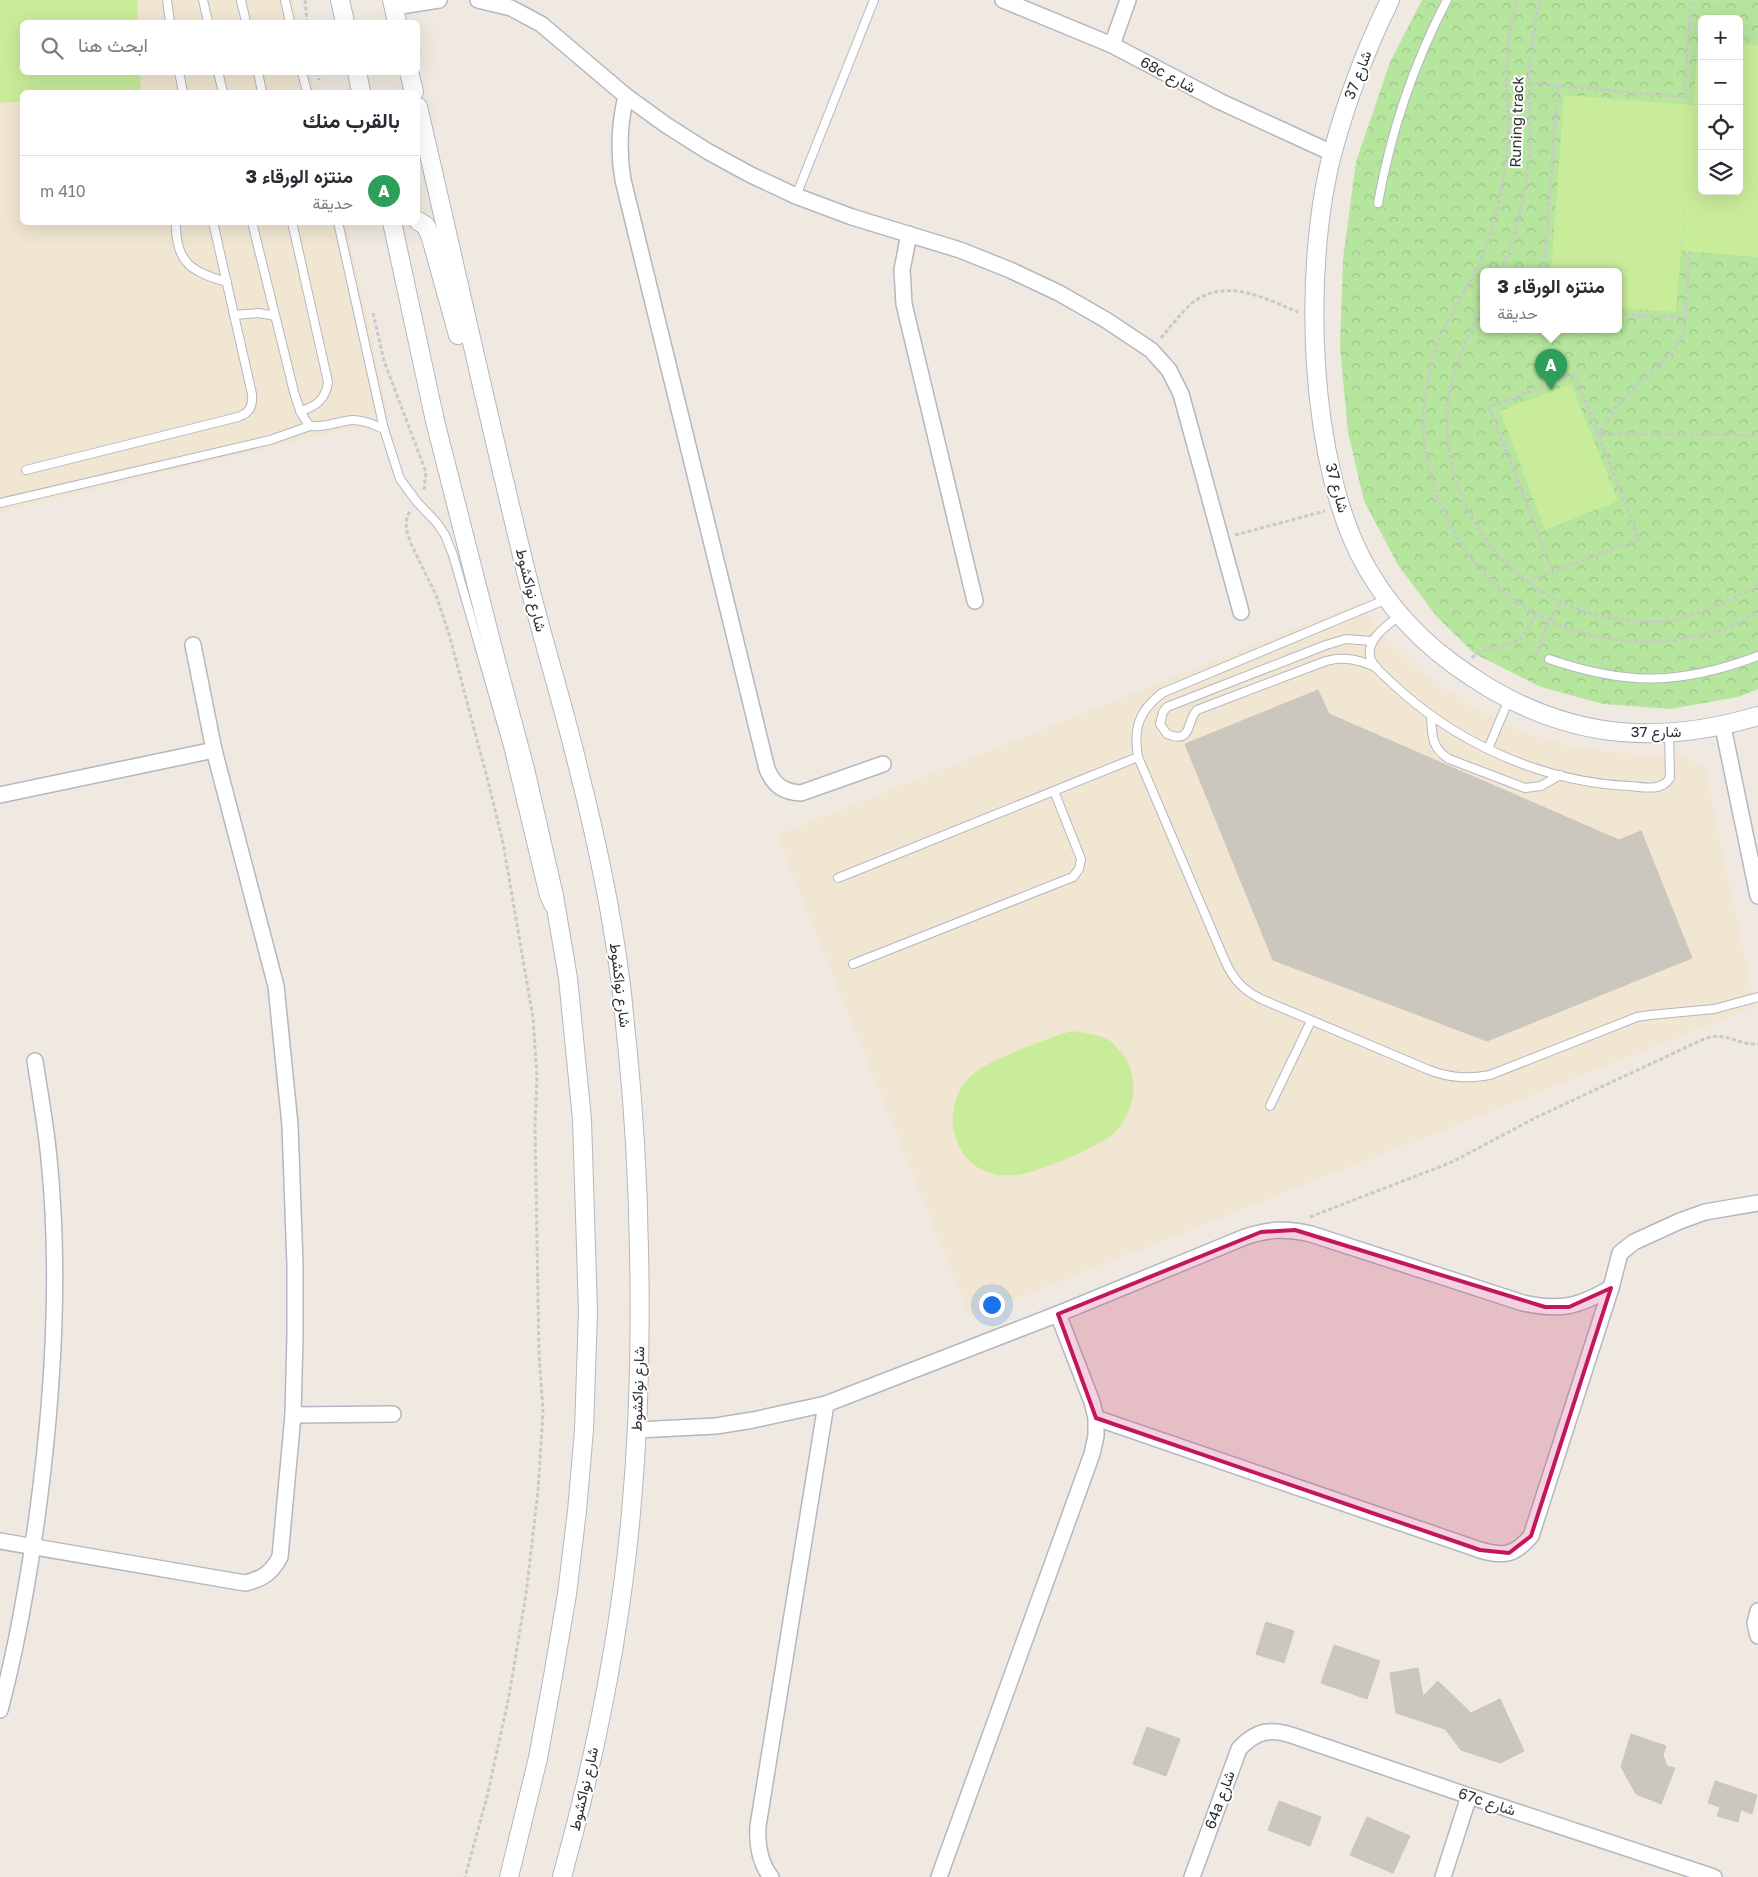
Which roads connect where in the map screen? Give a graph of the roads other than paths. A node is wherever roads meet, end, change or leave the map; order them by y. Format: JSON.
{"nodes":[{"id":1,"x":167,"y":0,"type":"edge"},
{"id":2,"x":203,"y":0,"type":"edge"},
{"id":3,"x":241,"y":0,"type":"edge"},
{"id":4,"x":285,"y":0,"type":"edge"},
{"id":5,"x":340,"y":0,"type":"edge"},
{"id":6,"x":439,"y":0,"type":"edge"},
{"id":7,"x":478,"y":0,"type":"edge"},
{"id":8,"x":874,"y":0,"type":"edge"},
{"id":9,"x":1003,"y":0,"type":"edge"},
{"id":10,"x":1128,"y":0,"type":"edge"},
{"id":11,"x":1390,"y":0,"type":"edge"},
{"id":12,"x":1447,"y":0,"type":"edge"},
{"id":13,"x":394,"y":10,"type":"edge"},
{"id":14,"x":170,"y":20,"type":"edge"},
{"id":15,"x":208,"y":20,"type":"edge"},
{"id":16,"x":246,"y":20,"type":"edge"},
{"id":17,"x":290,"y":20,"type":"edge"},
{"id":18,"x":345,"y":20,"type":"edge"},
{"id":19,"x":1112,"y":45,"type":"junction"},
{"id":20,"x":179,"y":75,"type":"edge"},
{"id":21,"x":179,"y":75,"type":"edge"},
{"id":22,"x":219,"y":75,"type":"edge"},
{"id":23,"x":259,"y":75,"type":"edge"},
{"id":24,"x":303,"y":75,"type":"edge"},
{"id":25,"x":358,"y":75,"type":"edge"},
{"id":26,"x":410,"y":75,"type":"edge"},
{"id":27,"x":178,"y":90,"type":"edge"},
{"id":28,"x":183,"y":90,"type":"edge"},
{"id":29,"x":222,"y":90,"type":"edge"},
{"id":30,"x":262,"y":90,"type":"edge"},
{"id":31,"x":306,"y":90,"type":"edge"},
{"id":32,"x":361,"y":90,"type":"edge"},
{"id":33,"x":414,"y":90,"type":"edge"},
{"id":34,"x":626,"y":96,"type":"junction"},
{"id":35,"x":420,"y":116,"type":"edge"},
{"id":36,"x":1332,"y":153,"type":"junction"},
{"id":37,"x":796,"y":196,"type":"junction"},
{"id":38,"x":1378,"y":203,"type":"dead end"},
{"id":39,"x":420,"y":222,"type":"edge"},
{"id":40,"x":176,"y":225,"type":"edge"},
{"id":41,"x":214,"y":225,"type":"edge"},
{"id":42,"x":253,"y":225,"type":"edge"},
{"id":43,"x":293,"y":225,"type":"edge"},
{"id":44,"x":339,"y":225,"type":"edge"},
{"id":45,"x":393,"y":225,"type":"edge"},
{"id":46,"x":405,"y":225,"type":"edge"},
{"id":47,"x":909,"y":234,"type":"junction"},
{"id":48,"x":397,"y":242,"type":"junction"},
{"id":49,"x":227,"y":282,"type":"junction"},
{"id":50,"x":234,"y":315,"type":"junction"},
{"id":51,"x":275,"y":316,"type":"junction"},
{"id":52,"x":486,"y":407,"type":"junction"},
{"id":53,"x":300,"y":411,"type":"junction"},
{"id":54,"x":310,"y":426,"type":"junction"},
{"id":55,"x":384,"y":429,"type":"junction"},
{"id":56,"x":26,"y":470,"type":"dead end"},
{"id":57,"x":0,"y":503,"type":"edge"},
{"id":58,"x":1387,"y":599,"type":"junction"},
{"id":59,"x":975,"y":601,"type":"dead end"},
{"id":60,"x":1241,"y":612,"type":"dead end"},
{"id":61,"x":1400,"y":615,"type":"junction"},
{"id":62,"x":1372,"y":641,"type":"junction"},
{"id":63,"x":193,"y":645,"type":"dead end"},
{"id":64,"x":1758,"y":656,"type":"edge"},
{"id":65,"x":1549,"y":659,"type":"road end"},
{"id":66,"x":1376,"y":667,"type":"junction"},
{"id":67,"x":1509,"y":699,"type":"junction"},
{"id":68,"x":1431,"y":715,"type":"junction"},
{"id":69,"x":1758,"y":716,"type":"edge"},
{"id":70,"x":1723,"y":726,"type":"junction"},
{"id":71,"x":1669,"y":734,"type":"junction"},
{"id":72,"x":1488,"y":749,"type":"junction"},
{"id":73,"x":214,"y":750,"type":"junction"},
{"id":74,"x":1138,"y":757,"type":"junction"},
{"id":75,"x":883,"y":764,"type":"dead end"},
{"id":76,"x":1560,"y":775,"type":"junction"},
{"id":77,"x":1054,"y":791,"type":"junction"},
{"id":78,"x":0,"y":795,"type":"edge"},
{"id":79,"x":838,"y":878,"type":"dead end"},
{"id":80,"x":1758,"y":896,"type":"edge"},
{"id":81,"x":558,"y":918,"type":"junction"},
{"id":82,"x":853,"y":964,"type":"dead end"},
{"id":83,"x":1758,"y":997,"type":"edge"},
{"id":84,"x":1311,"y":1021,"type":"junction"},
{"id":85,"x":35,"y":1062,"type":"dead end"},
{"id":86,"x":1270,"y":1106,"type":"dead end"},
{"id":87,"x":1758,"y":1203,"type":"edge"},
{"id":88,"x":1611,"y":1288,"type":"junction"},
{"id":89,"x":1058,"y":1314,"type":"junction"},
{"id":90,"x":826,"y":1404,"type":"junction"},
{"id":91,"x":393,"y":1414,"type":"dead end"},
{"id":92,"x":293,"y":1415,"type":"junction"},
{"id":93,"x":1096,"y":1418,"type":"junction"},
{"id":94,"x":637,"y":1430,"type":"junction"},
{"id":95,"x":0,"y":1541,"type":"edge"},
{"id":96,"x":33,"y":1547,"type":"junction"},
{"id":97,"x":1758,"y":1611,"type":"edge"},
{"id":98,"x":1758,"y":1636,"type":"edge"},
{"id":99,"x":0,"y":1710,"type":"edge"},
{"id":100,"x":1260,"y":1733,"type":"joint"},
{"id":101,"x":1469,"y":1796,"type":"junction"},
{"id":102,"x":1708,"y":1876,"type":"edge"},
{"id":103,"x":509,"y":1877,"type":"edge"},
{"id":104,"x":562,"y":1877,"type":"edge"},
{"id":105,"x":771,"y":1877,"type":"edge"},
{"id":106,"x":939,"y":1877,"type":"edge"},
{"id":107,"x":1192,"y":1877,"type":"edge"},
{"id":108,"x":1443,"y":1877,"type":"edge"}],
"edges":[{"from":1,"to":14,"type":"lane"},
{"from":2,"to":15,"type":"lane"},
{"from":3,"to":16,"type":"lane"},
{"from":4,"to":17,"type":"lane"},
{"from":5,"to":18,"type":"street"},
{"from":6,"to":13,"type":"street"},
{"from":7,"to":34,"type":"street"},
{"from":8,"to":37,"type":"lane"},
{"from":9,"to":19,"type":"street","name":"68c شارع"},
{"from":10,"to":19,"type":"street"},
{"from":11,"to":36,"type":"street","name":"شارع 37"},
{"from":12,"to":38,"type":"lane"},
{"from":19,"to":36,"type":"street","name":"68c شارع"},
{"from":20,"to":27,"type":"lane"},
{"from":21,"to":28,"type":"lane"},
{"from":22,"to":29,"type":"lane"},
{"from":23,"to":30,"type":"lane"},
{"from":24,"to":31,"type":"lane"},
{"from":25,"to":32,"type":"street"},
{"from":26,"to":33,"type":"street"},
{"from":34,"to":37,"type":"street"},
{"from":34,"to":75,"type":"street"},
{"from":35,"to":52,"type":"street","name":"شارع نواكشوط"},
{"from":36,"to":58,"type":"street","name":"شارع 37"},
{"from":37,"to":47,"type":"street"},
{"from":39,"to":52,"type":"street"},
{"from":40,"to":49,"type":"lane"},
{"from":41,"to":49,"type":"lane"},
{"from":42,"to":51,"type":"lane"},
{"from":43,"to":53,"type":"lane"},
{"from":44,"to":55,"type":"lane"},
{"from":45,"to":48,"type":"street"},
{"from":46,"to":48,"type":"street"},
{"from":47,"to":59,"type":"street"},
{"from":47,"to":60,"type":"street"},
{"from":48,"to":81,"type":"street"},
{"from":49,"to":50,"type":"lane"},
{"from":50,"to":51,"type":"lane"},
{"from":50,"to":56,"type":"lane"},
{"from":51,"to":53,"type":"lane"},
{"from":52,"to":94,"type":"street","name":"شارع نواكشوط"},
{"from":53,"to":54,"type":"lane"},
{"from":54,"to":55,"type":"lane"},
{"from":54,"to":57,"type":"lane"},
{"from":55,"to":81,"type":"lane"},
{"from":58,"to":61,"type":"street","name":"شارع 37"},
{"from":58,"to":74,"type":"lane"},
{"from":61,"to":62,"type":"lane"},
{"from":61,"to":67,"type":"street","name":"شارع 37"},
{"from":62,"to":66,"type":"lane"},
{"from":62,"to":66,"type":"lane"},
{"from":63,"to":73,"type":"street"},
{"from":64,"to":65,"type":"lane"},
{"from":66,"to":68,"type":"lane"},
{"from":67,"to":71,"type":"street","name":"شارع 37"},
{"from":67,"to":72,"type":"lane"},
{"from":68,"to":72,"type":"lane"},
{"from":68,"to":76,"type":"lane"},
{"from":69,"to":70,"type":"street","name":"شارع 37"},
{"from":70,"to":71,"type":"street","name":"شارع 37"},
{"from":70,"to":80,"type":"street"},
{"from":71,"to":76,"type":"lane"},
{"from":72,"to":76,"type":"lane"},
{"from":73,"to":78,"type":"street"},
{"from":73,"to":92,"type":"street"},
{"from":74,"to":77,"type":"lane"},
{"from":74,"to":84,"type":"lane"},
{"from":77,"to":79,"type":"lane"},
{"from":77,"to":82,"type":"lane"},
{"from":81,"to":103,"type":"street"},
{"from":83,"to":84,"type":"lane"},
{"from":84,"to":86,"type":"lane"},
{"from":85,"to":96,"type":"street"},
{"from":87,"to":88,"type":"street"},
{"from":88,"to":89,"type":"street"},
{"from":88,"to":93,"type":"street"},
{"from":89,"to":90,"type":"street"},
{"from":89,"to":93,"type":"street"},
{"from":90,"to":94,"type":"street"},
{"from":90,"to":105,"type":"street"},
{"from":91,"to":92,"type":"street"},
{"from":92,"to":96,"type":"street"},
{"from":93,"to":106,"type":"street"},
{"from":94,"to":104,"type":"street","name":"شارع نواكشوط"},
{"from":95,"to":96,"type":"street"},
{"from":96,"to":99,"type":"street"},
{"from":97,"to":98,"type":"street"},
{"from":100,"to":101,"type":"street","name":"67c شارع"},
{"from":100,"to":107,"type":"street","name":"64a شارع"},
{"from":101,"to":102,"type":"street","name":"67c شارع"},
{"from":101,"to":108,"type":"street"}]}
